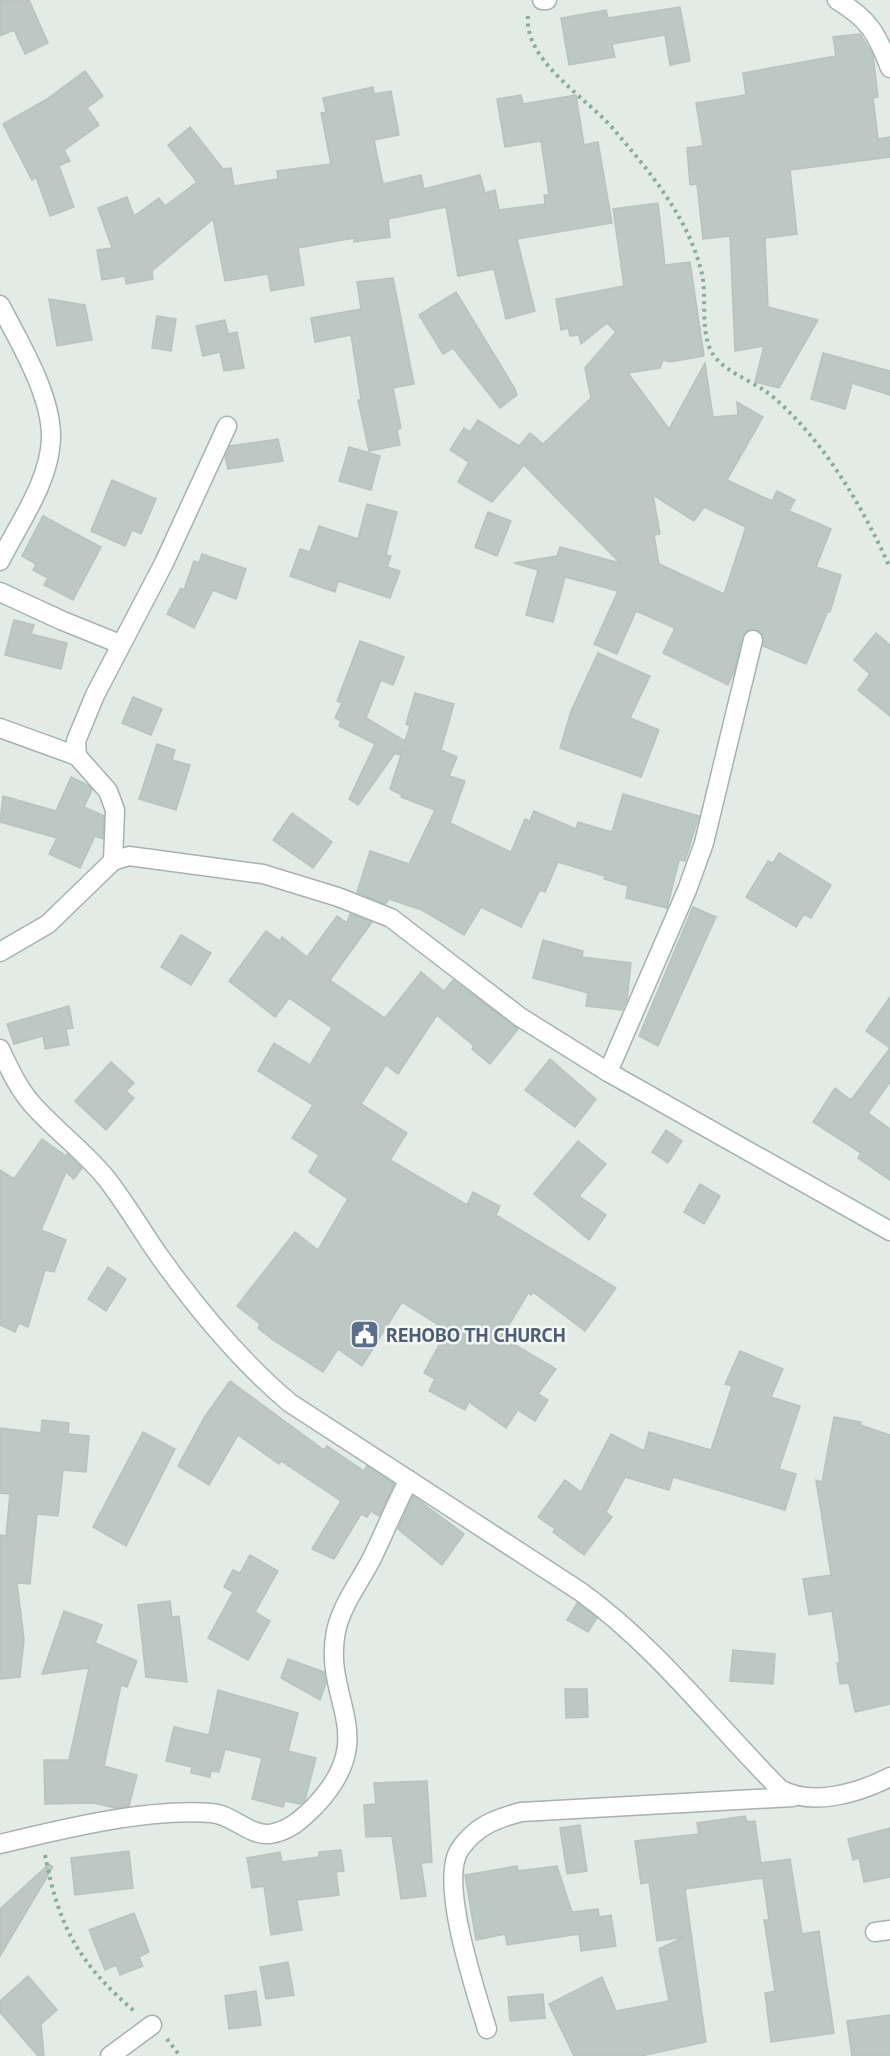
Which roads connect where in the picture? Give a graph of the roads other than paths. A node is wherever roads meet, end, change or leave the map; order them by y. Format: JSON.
{"nodes":[{"id":1,"x":547,"y":0,"type":"edge"},
{"id":2,"x":837,"y":0,"type":"edge"},
{"id":3,"x":535,"y":6,"type":"edge"},
{"id":4,"x":890,"y":68,"type":"edge"},
{"id":5,"x":0,"y":304,"type":"edge"},
{"id":6,"x":228,"y":426,"type":"dead end"},
{"id":7,"x":0,"y":561,"type":"edge"},
{"id":8,"x":0,"y":592,"type":"edge"},
{"id":9,"x":753,"y":640,"type":"dead end"},
{"id":10,"x":120,"y":644,"type":"junction"},
{"id":11,"x":0,"y":728,"type":"edge"},
{"id":12,"x":76,"y":756,"type":"junction"},
{"id":13,"x":113,"y":861,"type":"junction"},
{"id":14,"x":0,"y":952,"type":"edge"},
{"id":15,"x":0,"y":1049,"type":"edge"},
{"id":16,"x":608,"y":1072,"type":"junction"},
{"id":17,"x":890,"y":1231,"type":"edge"},
{"id":18,"x":409,"y":1480,"type":"junction"},
{"id":19,"x":890,"y":1777,"type":"edge"},
{"id":20,"x":793,"y":1797,"type":"junction"},
{"id":21,"x":0,"y":1844,"type":"edge"},
{"id":22,"x":152,"y":2025,"type":"road end"},
{"id":23,"x":487,"y":2029,"type":"dead end"},
{"id":24,"x":110,"y":2056,"type":"edge"}],
"edges":[{"from":1,"to":3,"type":"street"},
{"from":2,"to":4,"type":"street"},
{"from":5,"to":7,"type":"street"},
{"from":6,"to":10,"type":"street"},
{"from":8,"to":10,"type":"street"},
{"from":9,"to":16,"type":"street"},
{"from":10,"to":12,"type":"street"},
{"from":11,"to":12,"type":"street"},
{"from":12,"to":13,"type":"street"},
{"from":13,"to":14,"type":"street"},
{"from":13,"to":16,"type":"street"},
{"from":15,"to":18,"type":"street"},
{"from":16,"to":17,"type":"street"},
{"from":18,"to":20,"type":"street"},
{"from":18,"to":21,"type":"street"},
{"from":19,"to":20,"type":"street"},
{"from":20,"to":23,"type":"street"},
{"from":22,"to":24,"type":"street"}]}
